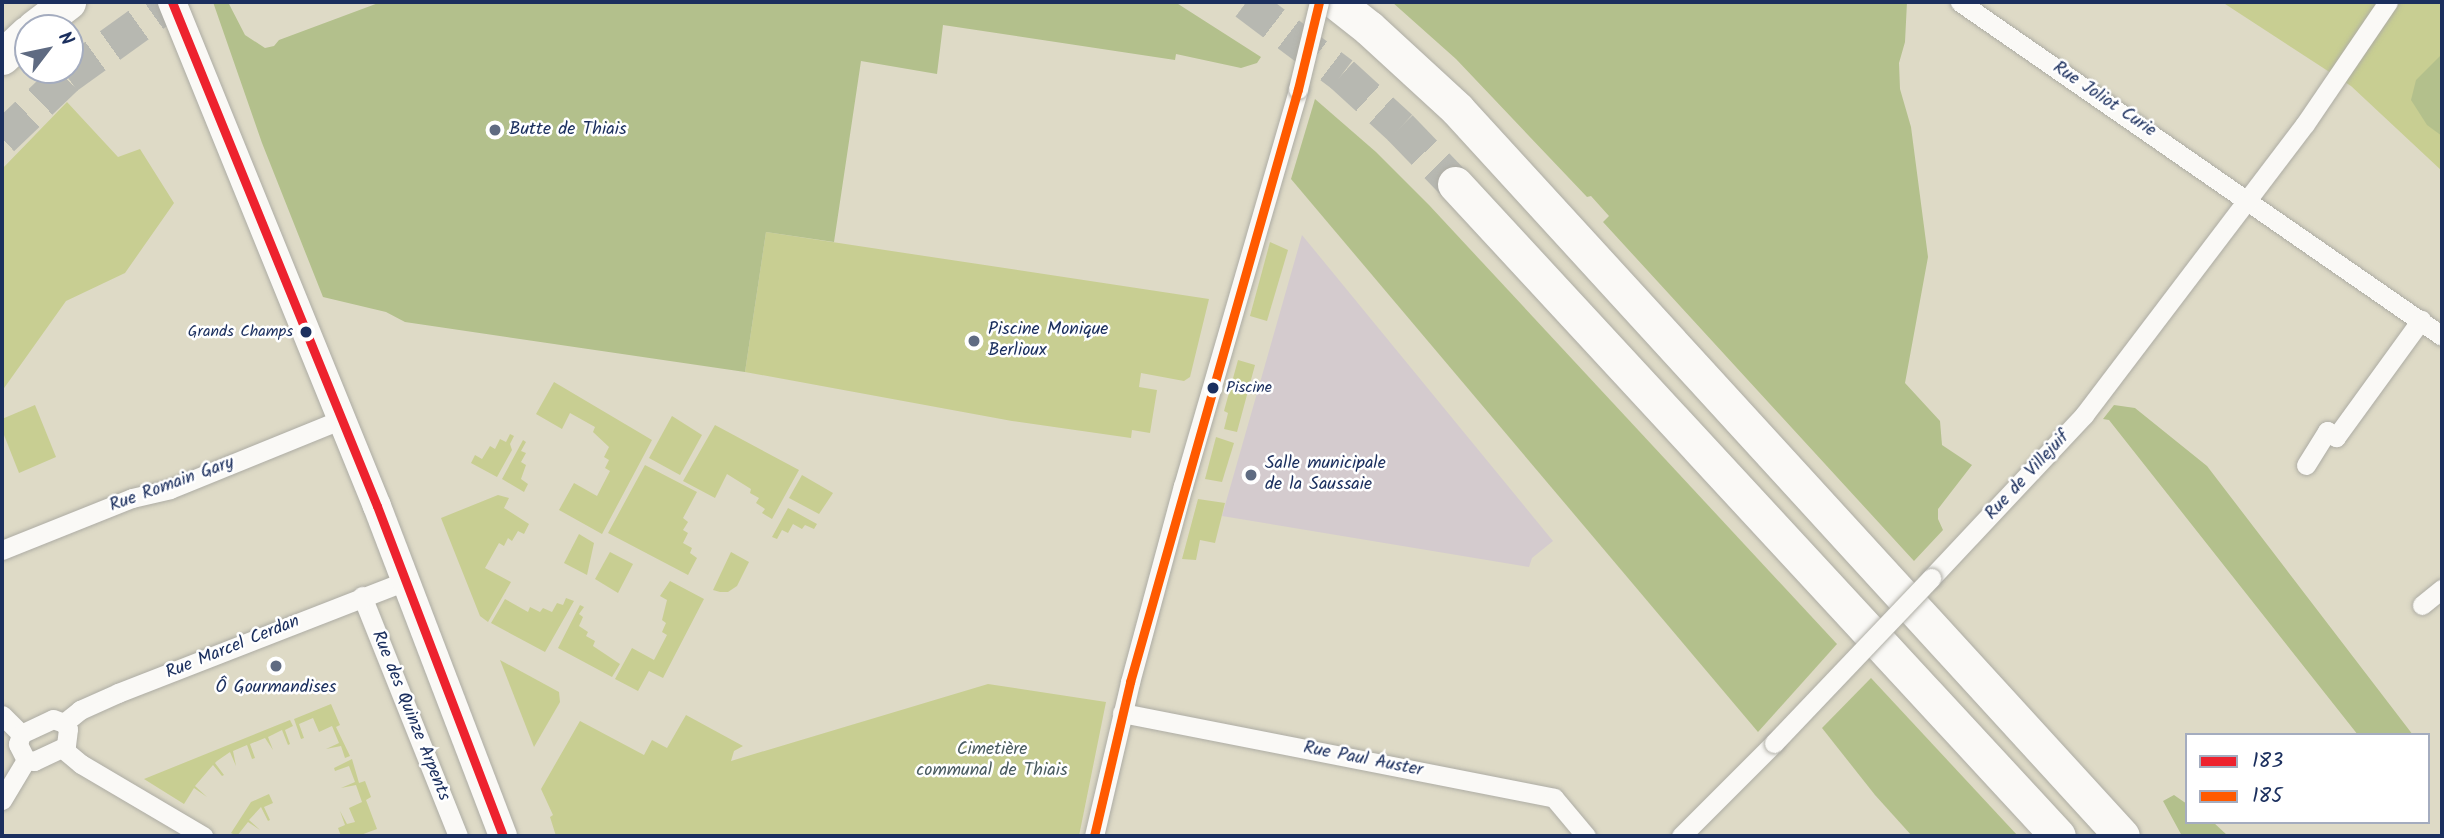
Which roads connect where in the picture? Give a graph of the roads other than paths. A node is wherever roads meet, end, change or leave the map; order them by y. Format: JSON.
{"nodes":[{"id":1,"x":68,"y":2,"type":"edge"},
{"id":2,"x":172,"y":2,"type":"edge"},
{"id":3,"x":1319,"y":2,"type":"edge"},
{"id":4,"x":1336,"y":2,"type":"edge"},
{"id":5,"x":1960,"y":2,"type":"edge"},
{"id":6,"x":2388,"y":2,"type":"edge"},
{"id":7,"x":52,"y":14,"type":"edge"},
{"id":8,"x":1455,"y":184,"type":"tunnel mouth"},
{"id":9,"x":2249,"y":199,"type":"junction"},
{"id":10,"x":2421,"y":320,"type":"junction"},
{"id":11,"x":2442,"y":335,"type":"edge"},
{"id":12,"x":342,"y":419,"type":"junction"},
{"id":13,"x":2306,"y":465,"type":"dead end"},
{"id":14,"x":2,"y":550,"type":"edge"},
{"id":15,"x":406,"y":581,"type":"junction"},
{"id":16,"x":2442,"y":589,"type":"edge"},
{"id":17,"x":362,"y":596,"type":"junction"},
{"id":18,"x":2423,"y":605,"type":"dead end"},
{"id":19,"x":1122,"y":713,"type":"junction"},
{"id":20,"x":2,"y":715,"type":"edge"},
{"id":21,"x":64,"y":723,"type":"junction"},
{"id":22,"x":21,"y":734,"type":"junction"},
{"id":23,"x":63,"y":749,"type":"junction"},
{"id":24,"x":26,"y":760,"type":"junction"},
{"id":25,"x":2,"y":800,"type":"edge"},
{"id":26,"x":203,"y":836,"type":"edge"},
{"id":27,"x":458,"y":836,"type":"edge"},
{"id":28,"x":503,"y":836,"type":"edge"},
{"id":29,"x":1094,"y":836,"type":"edge"},
{"id":30,"x":1586,"y":836,"type":"edge"},
{"id":31,"x":1681,"y":836,"type":"edge"},
{"id":32,"x":2058,"y":836,"type":"edge"},
{"id":33,"x":2122,"y":836,"type":"edge"}],
"edges":[{"from":1,"to":7,"type":"highway"},
{"from":2,"to":12,"type":"main road"},
{"from":3,"to":19,"type":"street","bridge":true},
{"from":4,"to":33,"type":"highway"},
{"from":5,"to":9,"type":"street","name":"Rue Joliot Curie"},
{"from":6,"to":9,"type":"street","name":"Rue de Villejuif"},
{"from":8,"to":32,"type":"highway"},
{"from":9,"to":10,"type":"street","name":"Rue Joliot Curie"},
{"from":9,"to":31,"type":"street","name":"Rue de Villejuif","bridge":true},
{"from":10,"to":11,"type":"street","name":"Rue Joliot Curie"},
{"from":10,"to":13,"type":"street"},
{"from":12,"to":14,"type":"street","name":"Rue Romain Gary"},
{"from":12,"to":15,"type":"main road"},
{"from":15,"to":17,"type":"street","name":"Rue Marcel Cerdan"},
{"from":15,"to":28,"type":"main road"},
{"from":16,"to":18,"type":"street"},
{"from":17,"to":21,"type":"street","name":"Rue Marcel Cerdan"},
{"from":17,"to":27,"type":"street","name":"Rue des Quinze Arpents"},
{"from":19,"to":29,"type":"street"},
{"from":19,"to":30,"type":"street","name":"Rue Paul Auster"},
{"from":20,"to":22,"type":"street"},
{"from":21,"to":22,"type":"street"},
{"from":21,"to":23,"type":"street"},
{"from":22,"to":24,"type":"street"},
{"from":23,"to":24,"type":"street"},
{"from":23,"to":26,"type":"street"},
{"from":24,"to":25,"type":"street"}]}
